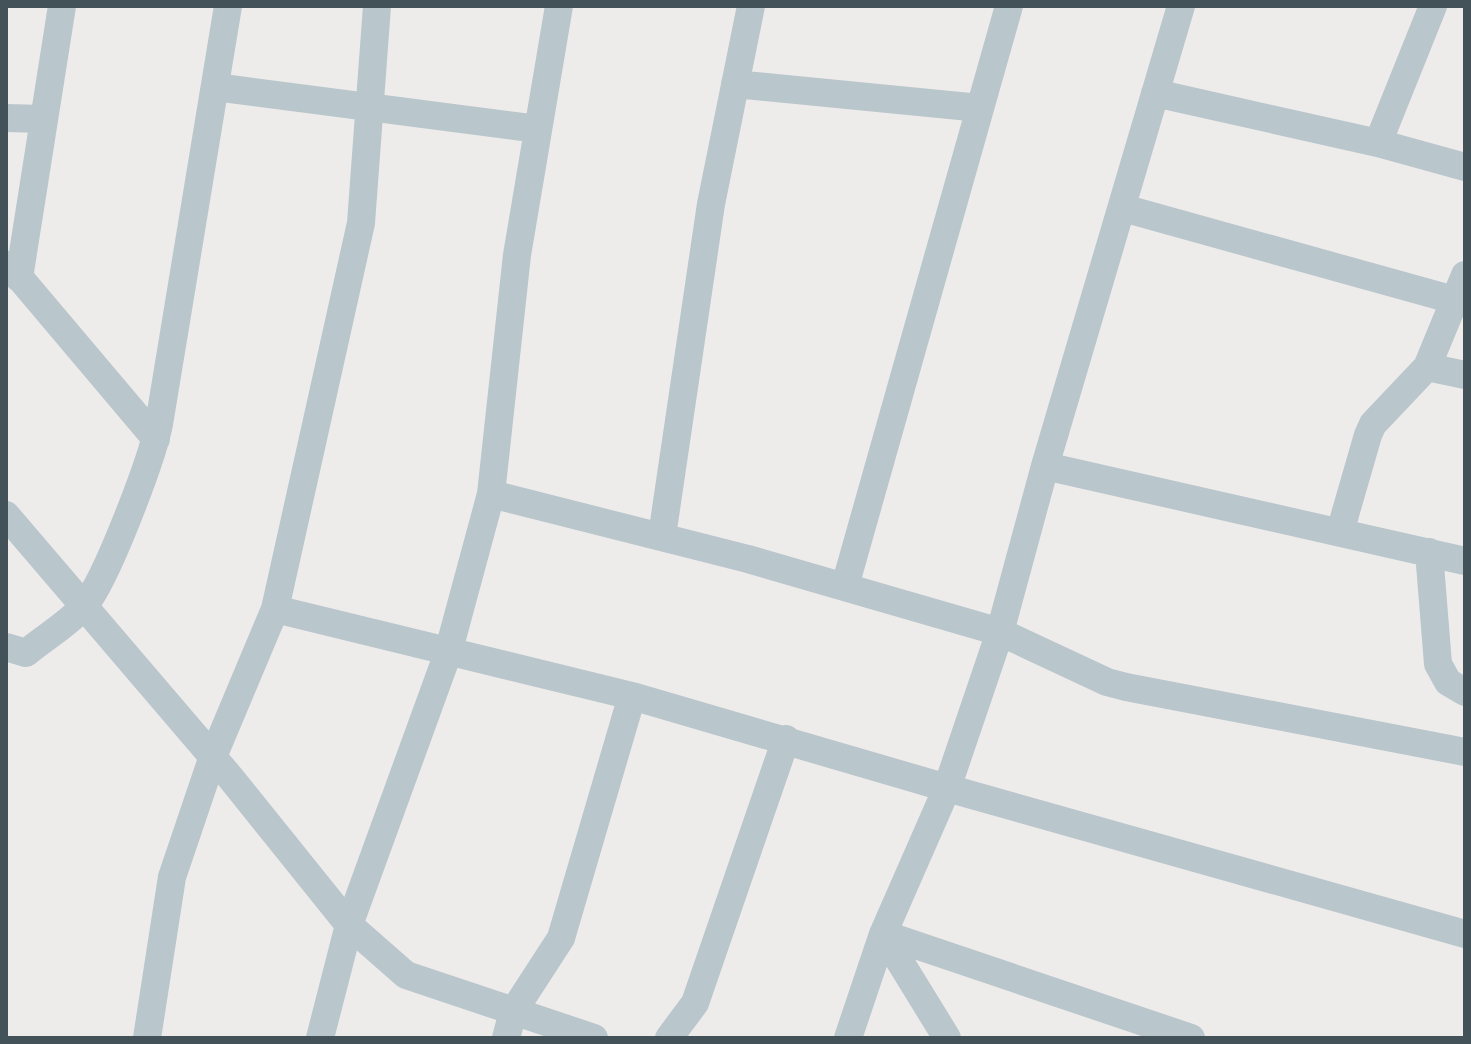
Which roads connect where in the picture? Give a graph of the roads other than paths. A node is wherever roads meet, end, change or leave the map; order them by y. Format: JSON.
{"nodes":[{"id":1,"x":62,"y":6,"type":"edge"},
{"id":2,"x":228,"y":6,"type":"edge"},
{"id":3,"x":377,"y":6,"type":"edge"},
{"id":4,"x":559,"y":6,"type":"edge"},
{"id":5,"x":751,"y":6,"type":"edge"},
{"id":6,"x":1009,"y":6,"type":"edge"},
{"id":7,"x":1181,"y":6,"type":"edge"},
{"id":8,"x":1433,"y":6,"type":"edge"},
{"id":9,"x":735,"y":84,"type":"junction"},
{"id":10,"x":215,"y":87,"type":"junction"},
{"id":11,"x":1155,"y":93,"type":"junction"},
{"id":12,"x":369,"y":108,"type":"junction"},
{"id":13,"x":980,"y":108,"type":"junction"},
{"id":14,"x":6,"y":118,"type":"edge"},
{"id":15,"x":43,"y":119,"type":"junction"},
{"id":16,"x":538,"y":129,"type":"junction"},
{"id":17,"x":1378,"y":143,"type":"junction"},
{"id":18,"x":1465,"y":167,"type":"edge"},
{"id":19,"x":1123,"y":208,"type":"junction"},
{"id":20,"x":13,"y":270,"type":"edge"},
{"id":21,"x":1462,"y":282,"type":"edge"},
{"id":22,"x":1427,"y":367,"type":"junction"},
{"id":23,"x":1465,"y":375,"type":"edge"},
{"id":24,"x":156,"y":439,"type":"junction"},
{"id":25,"x":1045,"y":466,"type":"junction"},
{"id":26,"x":491,"y":494,"type":"junction"},
{"id":27,"x":6,"y":515,"type":"edge"},
{"id":28,"x":1340,"y":532,"type":"junction"},
{"id":29,"x":662,"y":536,"type":"junction"},
{"id":30,"x":1429,"y":552,"type":"junction"},
{"id":31,"x":1465,"y":561,"type":"edge"},
{"id":32,"x":845,"y":586,"type":"junction"},
{"id":33,"x":84,"y":606,"type":"junction"},
{"id":34,"x":275,"y":609,"type":"junction"},
{"id":35,"x":1000,"y":632,"type":"junction"},
{"id":36,"x":6,"y":647,"type":"edge"},
{"id":37,"x":448,"y":653,"type":"junction"},
{"id":38,"x":1465,"y":692,"type":"edge"},
{"id":39,"x":632,"y":696,"type":"junction"},
{"id":40,"x":786,"y":739,"type":"junction"},
{"id":41,"x":1465,"y":752,"type":"edge"},
{"id":42,"x":212,"y":759,"type":"junction"},
{"id":43,"x":947,"y":788,"type":"junction"},
{"id":44,"x":349,"y":925,"type":"junction"},
{"id":45,"x":883,"y":934,"type":"junction"},
{"id":46,"x":1465,"y":934,"type":"edge"},
{"id":47,"x":510,"y":1025,"type":"edge"},
{"id":48,"x":147,"y":1038,"type":"edge"},
{"id":49,"x":320,"y":1038,"type":"edge"},
{"id":50,"x":594,"y":1038,"type":"edge"},
{"id":51,"x":669,"y":1038,"type":"edge"},
{"id":52,"x":848,"y":1038,"type":"edge"},
{"id":53,"x":947,"y":1038,"type":"edge"},
{"id":54,"x":1191,"y":1038,"type":"edge"}],
"edges":[{"from":1,"to":15,"type":"street"},
{"from":2,"to":10,"type":"street"},
{"from":3,"to":12,"type":"street"},
{"from":4,"to":16,"type":"street"},
{"from":5,"to":9,"type":"street"},
{"from":6,"to":13,"type":"street"},
{"from":7,"to":11,"type":"street"},
{"from":8,"to":17,"type":"street"},
{"from":9,"to":13,"type":"street"},
{"from":9,"to":29,"type":"street"},
{"from":10,"to":12,"type":"street"},
{"from":10,"to":24,"type":"street"},
{"from":11,"to":17,"type":"street"},
{"from":11,"to":19,"type":"street"},
{"from":12,"to":16,"type":"street"},
{"from":12,"to":34,"type":"street"},
{"from":13,"to":32,"type":"street"},
{"from":14,"to":15,"type":"street"},
{"from":15,"to":20,"type":"street"},
{"from":16,"to":26,"type":"street"},
{"from":17,"to":18,"type":"street"},
{"from":19,"to":21,"type":"street"},
{"from":19,"to":25,"type":"street"},
{"from":20,"to":24,"type":"street"},
{"from":21,"to":22,"type":"street"},
{"from":22,"to":23,"type":"street"},
{"from":22,"to":28,"type":"street"},
{"from":24,"to":33,"type":"street"},
{"from":25,"to":28,"type":"street"},
{"from":25,"to":35,"type":"street"},
{"from":26,"to":29,"type":"street"},
{"from":26,"to":37,"type":"street"},
{"from":27,"to":33,"type":"street"},
{"from":28,"to":30,"type":"street"},
{"from":29,"to":32,"type":"street"},
{"from":30,"to":31,"type":"street"},
{"from":30,"to":38,"type":"street"},
{"from":32,"to":35,"type":"street"},
{"from":33,"to":36,"type":"street"},
{"from":33,"to":42,"type":"street"},
{"from":34,"to":37,"type":"street"},
{"from":34,"to":42,"type":"street"},
{"from":35,"to":41,"type":"street"},
{"from":35,"to":43,"type":"street"},
{"from":37,"to":39,"type":"street"},
{"from":37,"to":44,"type":"street"},
{"from":39,"to":40,"type":"street"},
{"from":39,"to":47,"type":"street"},
{"from":40,"to":43,"type":"street"},
{"from":40,"to":51,"type":"street"},
{"from":42,"to":44,"type":"street"},
{"from":42,"to":48,"type":"street"},
{"from":43,"to":45,"type":"street"},
{"from":43,"to":46,"type":"street"},
{"from":44,"to":47,"type":"street"},
{"from":44,"to":49,"type":"street"},
{"from":45,"to":52,"type":"street"},
{"from":45,"to":53,"type":"street"},
{"from":45,"to":54,"type":"street"},
{"from":47,"to":50,"type":"street"}]}
